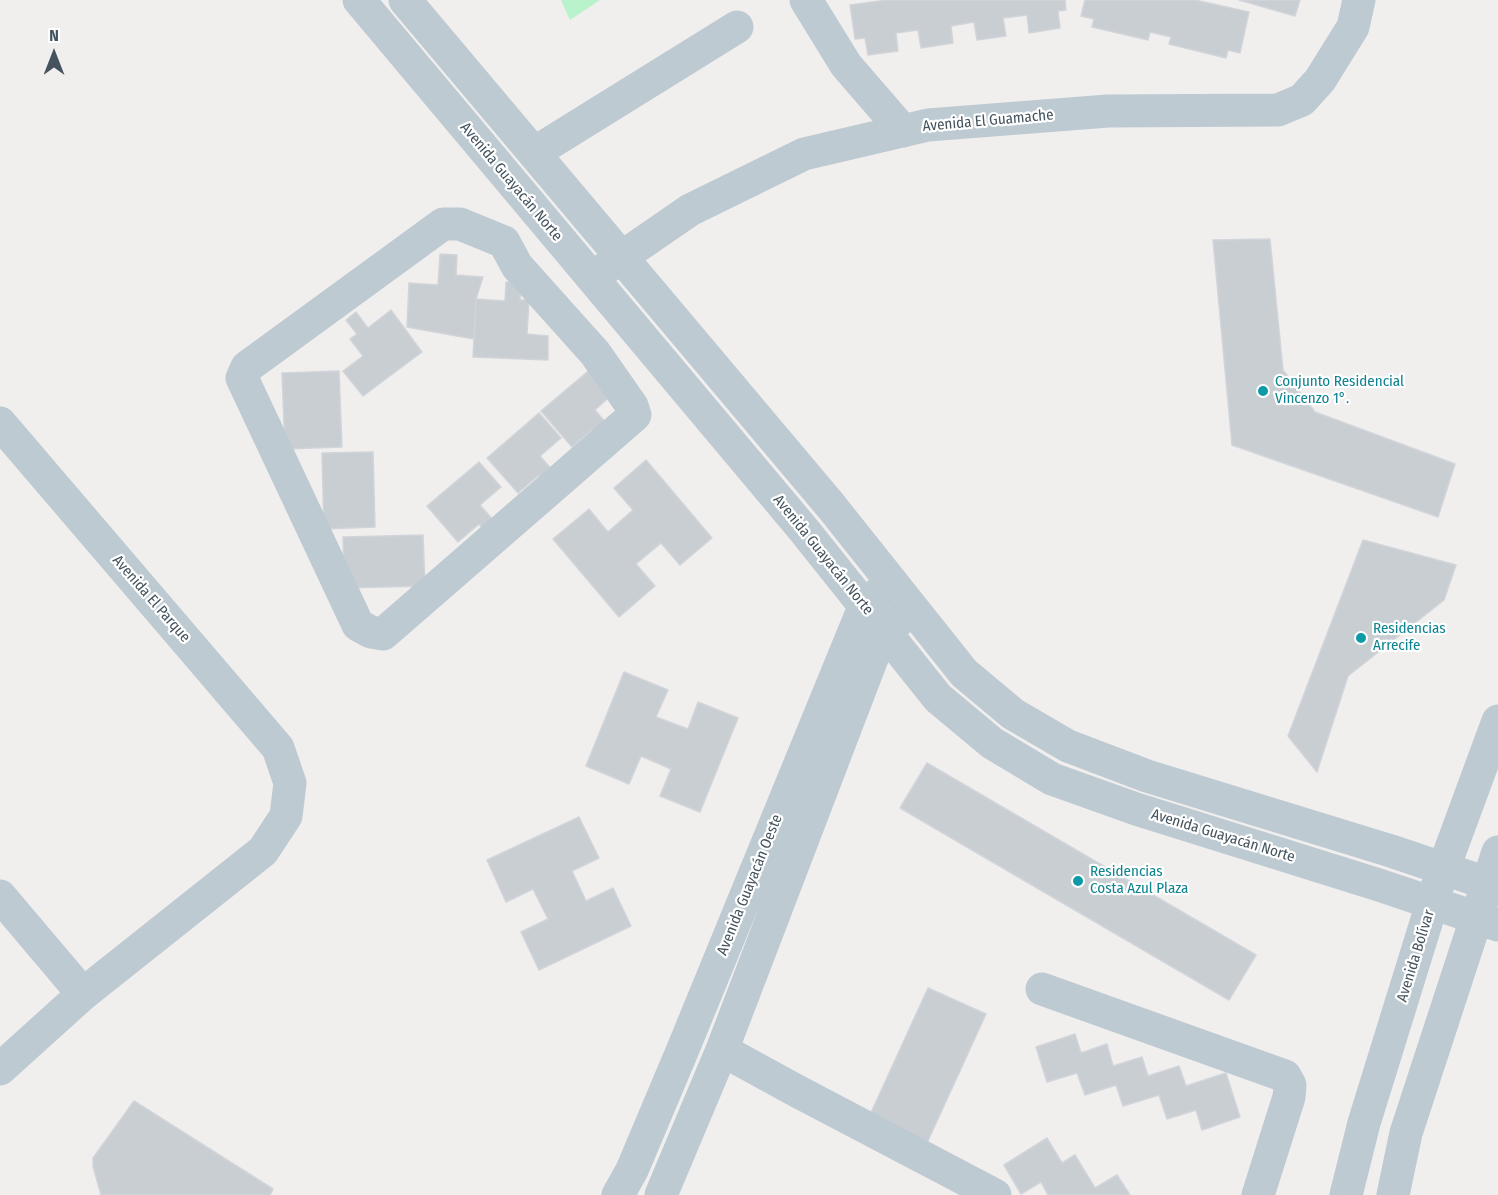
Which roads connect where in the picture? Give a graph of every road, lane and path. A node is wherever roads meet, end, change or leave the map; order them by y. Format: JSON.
{"nodes":[{"id":1,"x":359,"y":0,"type":"edge"},
{"id":2,"x":405,"y":0,"type":"edge"},
{"id":3,"x":806,"y":0,"type":"edge"},
{"id":4,"x":1359,"y":0,"type":"edge"},
{"id":5,"x":737,"y":27,"type":"dead end"},
{"id":6,"x":903,"y":131,"type":"junction"},
{"id":7,"x":534,"y":153,"type":"junction"},
{"id":8,"x":537,"y":213,"type":"junction"},
{"id":9,"x":504,"y":242,"type":"junction"},
{"id":10,"x":621,"y":257,"type":"junction"},
{"id":11,"x":592,"y":278,"type":"junction"},
{"id":12,"x":0,"y":423,"type":"edge"},
{"id":13,"x":891,"y":581,"type":"junction"},
{"id":14,"x":865,"y":607,"type":"junction"},
{"id":15,"x":911,"y":608,"type":"junction"},
{"id":16,"x":886,"y":633,"type":"junction"},
{"id":17,"x":1498,"y":721,"type":"edge"},
{"id":18,"x":1498,"y":852,"type":"edge"},
{"id":19,"x":1443,"y":869,"type":"junction"},
{"id":20,"x":1492,"y":885,"type":"edge"},
{"id":21,"x":0,"y":896,"type":"edge"},
{"id":22,"x":1432,"y":903,"type":"junction"},
{"id":23,"x":1487,"y":921,"type":"edge"},
{"id":24,"x":1042,"y":989,"type":"dead end"},
{"id":25,"x":83,"y":994,"type":"junction"},
{"id":26,"x":722,"y":1050,"type":"junction"},
{"id":27,"x":0,"y":1069,"type":"edge"},
{"id":28,"x":618,"y":1195,"type":"edge"},
{"id":29,"x":661,"y":1195,"type":"edge"},
{"id":30,"x":995,"y":1195,"type":"edge"},
{"id":31,"x":1258,"y":1195,"type":"edge"},
{"id":32,"x":1346,"y":1195,"type":"edge"},
{"id":33,"x":1393,"y":1195,"type":"edge"}],
"edges":[{"from":1,"to":8,"type":"street","name":"Avenida Guayacán Norte"},
{"from":2,"to":7,"type":"street"},
{"from":3,"to":6,"type":"street"},
{"from":4,"to":6,"type":"street","name":"Avenida El Guamache"},
{"from":5,"to":7,"type":"street"},
{"from":6,"to":10,"type":"street","name":"Avenida El Guamache"},
{"from":7,"to":10,"type":"street"},
{"from":8,"to":9,"type":"street"},
{"from":8,"to":11,"type":"street","name":"Avenida Guayacán Norte"},
{"from":9,"to":9,"type":"street"},
{"from":10,"to":11,"type":"street","name":"Avenida El Guamache"},
{"from":10,"to":13,"type":"street"},
{"from":11,"to":14,"type":"street","name":"Avenida Guayacán Norte"},
{"from":12,"to":25,"type":"street","name":"Avenida El Parque"},
{"from":13,"to":14,"type":"street","name":"Avenida Guayacán Oeste"},
{"from":13,"to":15,"type":"street"},
{"from":14,"to":16,"type":"street","name":"Avenida Guayacán Norte"},
{"from":14,"to":28,"type":"street","name":"Avenida Guayacán Oeste"},
{"from":15,"to":16,"type":"street"},
{"from":15,"to":19,"type":"street"},
{"from":16,"to":22,"type":"street","name":"Avenida Guayacán Norte"},
{"from":16,"to":26,"type":"street"},
{"from":17,"to":19,"type":"street","name":"Avenida Bolívar"},
{"from":18,"to":20,"type":"street"},
{"from":19,"to":20,"type":"street"},
{"from":19,"to":22,"type":"street","name":"Avenida Bolívar"},
{"from":20,"to":23,"type":"street"},
{"from":21,"to":25,"type":"street"},
{"from":22,"to":23,"type":"street","name":"Avenida Guayacán Norte"},
{"from":22,"to":32,"type":"street","name":"Avenida Bolívar"},
{"from":23,"to":33,"type":"street"},
{"from":24,"to":31,"type":"street"},
{"from":25,"to":27,"type":"street"},
{"from":26,"to":29,"type":"street"},
{"from":26,"to":30,"type":"street"}]}
